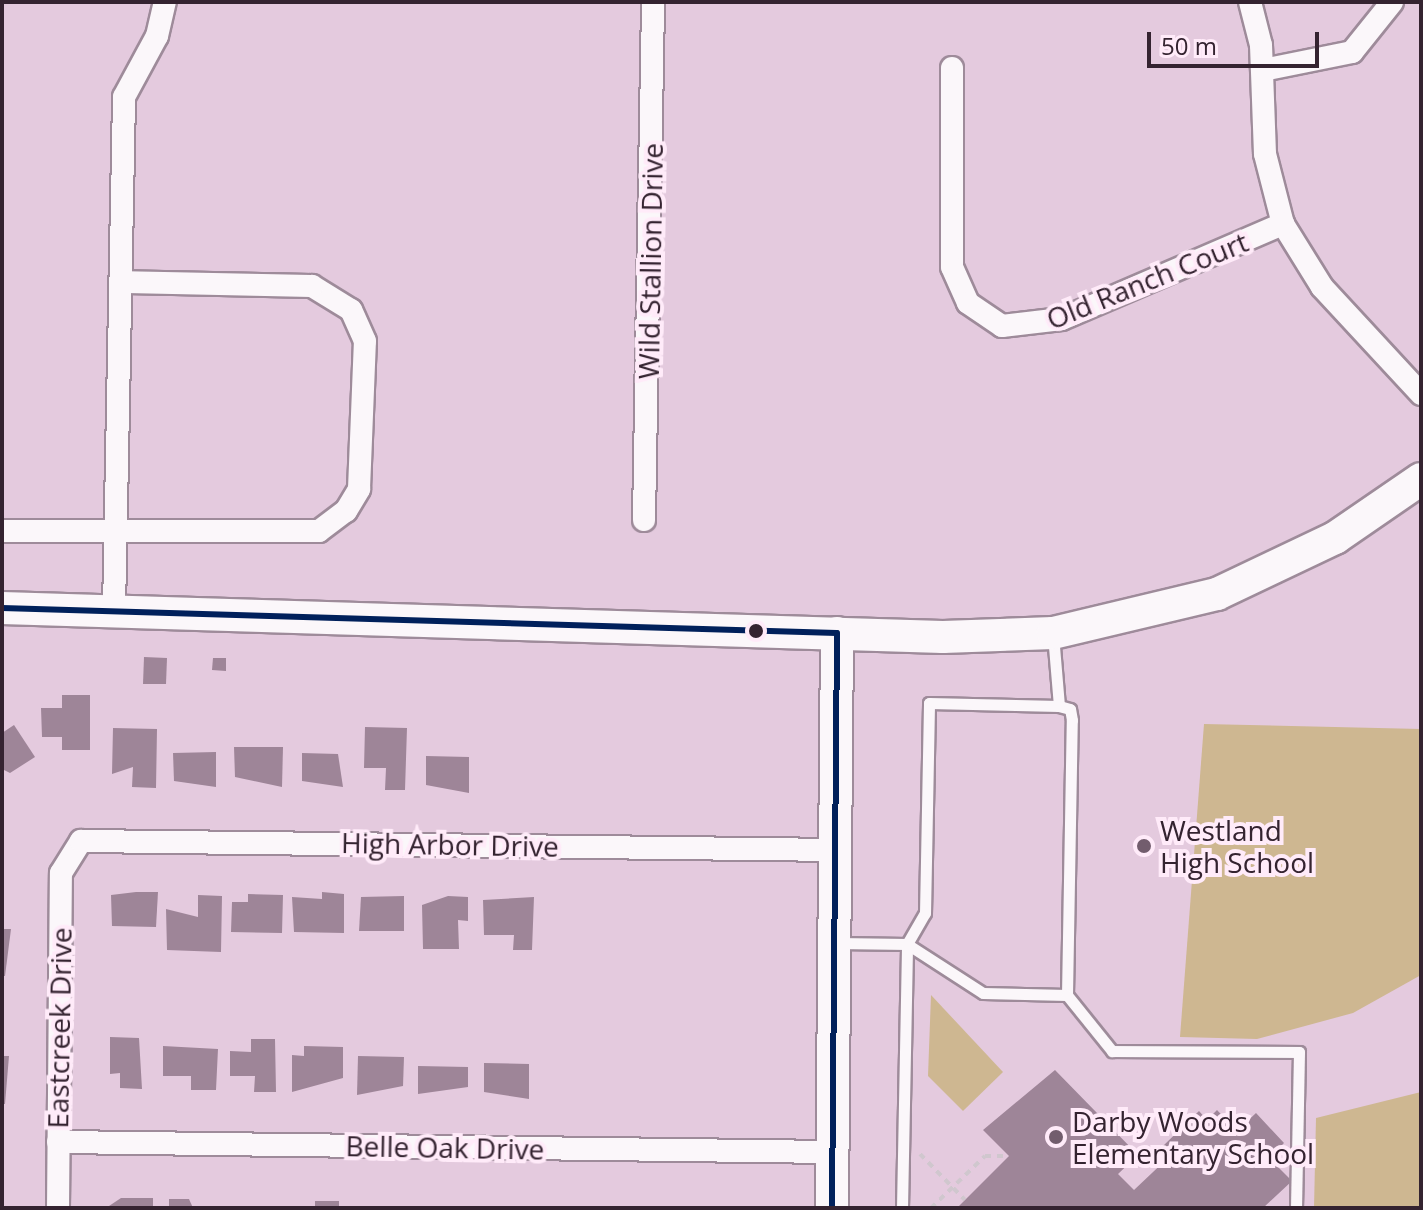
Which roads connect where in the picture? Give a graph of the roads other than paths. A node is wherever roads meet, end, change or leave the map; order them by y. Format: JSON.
{"nodes":[{"id":1,"x":165,"y":2,"type":"edge"},
{"id":2,"x":653,"y":2,"type":"edge"},
{"id":3,"x":1250,"y":2,"type":"edge"},
{"id":4,"x":1392,"y":2,"type":"edge"},
{"id":5,"x":952,"y":68,"type":"dead end"},
{"id":6,"x":1263,"y":70,"type":"junction"},
{"id":7,"x":1283,"y":224,"type":"junction"},
{"id":8,"x":126,"y":282,"type":"junction"},
{"id":9,"x":1421,"y":394,"type":"edge"},
{"id":10,"x":1421,"y":479,"type":"edge"},
{"id":11,"x":644,"y":520,"type":"dead end"},
{"id":12,"x":118,"y":530,"type":"junction"},
{"id":13,"x":2,"y":531,"type":"edge"},
{"id":14,"x":2,"y":608,"type":"edge"},
{"id":15,"x":114,"y":610,"type":"junction"},
{"id":16,"x":837,"y":633,"type":"junction"},
{"id":17,"x":1053,"y":633,"type":"junction"},
{"id":18,"x":1059,"y":706,"type":"junction"},
{"id":19,"x":70,"y":850,"type":"joint"},
{"id":20,"x":834,"y":850,"type":"junction"},
{"id":21,"x":836,"y":943,"type":"junction"},
{"id":22,"x":907,"y":944,"type":"junction"},
{"id":23,"x":1067,"y":995,"type":"junction"},
{"id":24,"x":58,"y":1142,"type":"junction"},
{"id":25,"x":833,"y":1152,"type":"junction"},
{"id":26,"x":58,"y":1208,"type":"edge"},
{"id":27,"x":832,"y":1208,"type":"edge"},
{"id":28,"x":902,"y":1208,"type":"edge"},
{"id":29,"x":1296,"y":1208,"type":"edge"}],
"edges":[{"from":1,"to":8,"type":"street"},
{"from":2,"to":11,"type":"street","name":"Wild Stallion Drive"},
{"from":3,"to":6,"type":"street"},
{"from":4,"to":6,"type":"street"},
{"from":5,"to":7,"type":"street","name":"Old Ranch Court"},
{"from":6,"to":7,"type":"street"},
{"from":7,"to":9,"type":"street"},
{"from":8,"to":12,"type":"street"},
{"from":8,"to":12,"type":"street"},
{"from":10,"to":17,"type":"street"},
{"from":12,"to":13,"type":"street"},
{"from":12,"to":15,"type":"street"},
{"from":14,"to":15,"type":"street"},
{"from":15,"to":16,"type":"street"},
{"from":16,"to":17,"type":"street"},
{"from":16,"to":20,"type":"street"},
{"from":17,"to":18,"type":"lane"},
{"from":18,"to":22,"type":"lane"},
{"from":18,"to":23,"type":"lane"},
{"from":19,"to":20,"type":"street","name":"High Arbor Drive"},
{"from":19,"to":24,"type":"street","name":"Eastcreek Drive"},
{"from":20,"to":21,"type":"street"},
{"from":21,"to":22,"type":"lane"},
{"from":21,"to":25,"type":"street"},
{"from":22,"to":23,"type":"lane"},
{"from":22,"to":28,"type":"lane"},
{"from":23,"to":29,"type":"lane"},
{"from":24,"to":25,"type":"street","name":"Belle Oak Drive"},
{"from":24,"to":26,"type":"street","name":"Eastcreek Drive"},
{"from":25,"to":27,"type":"street"}]}
